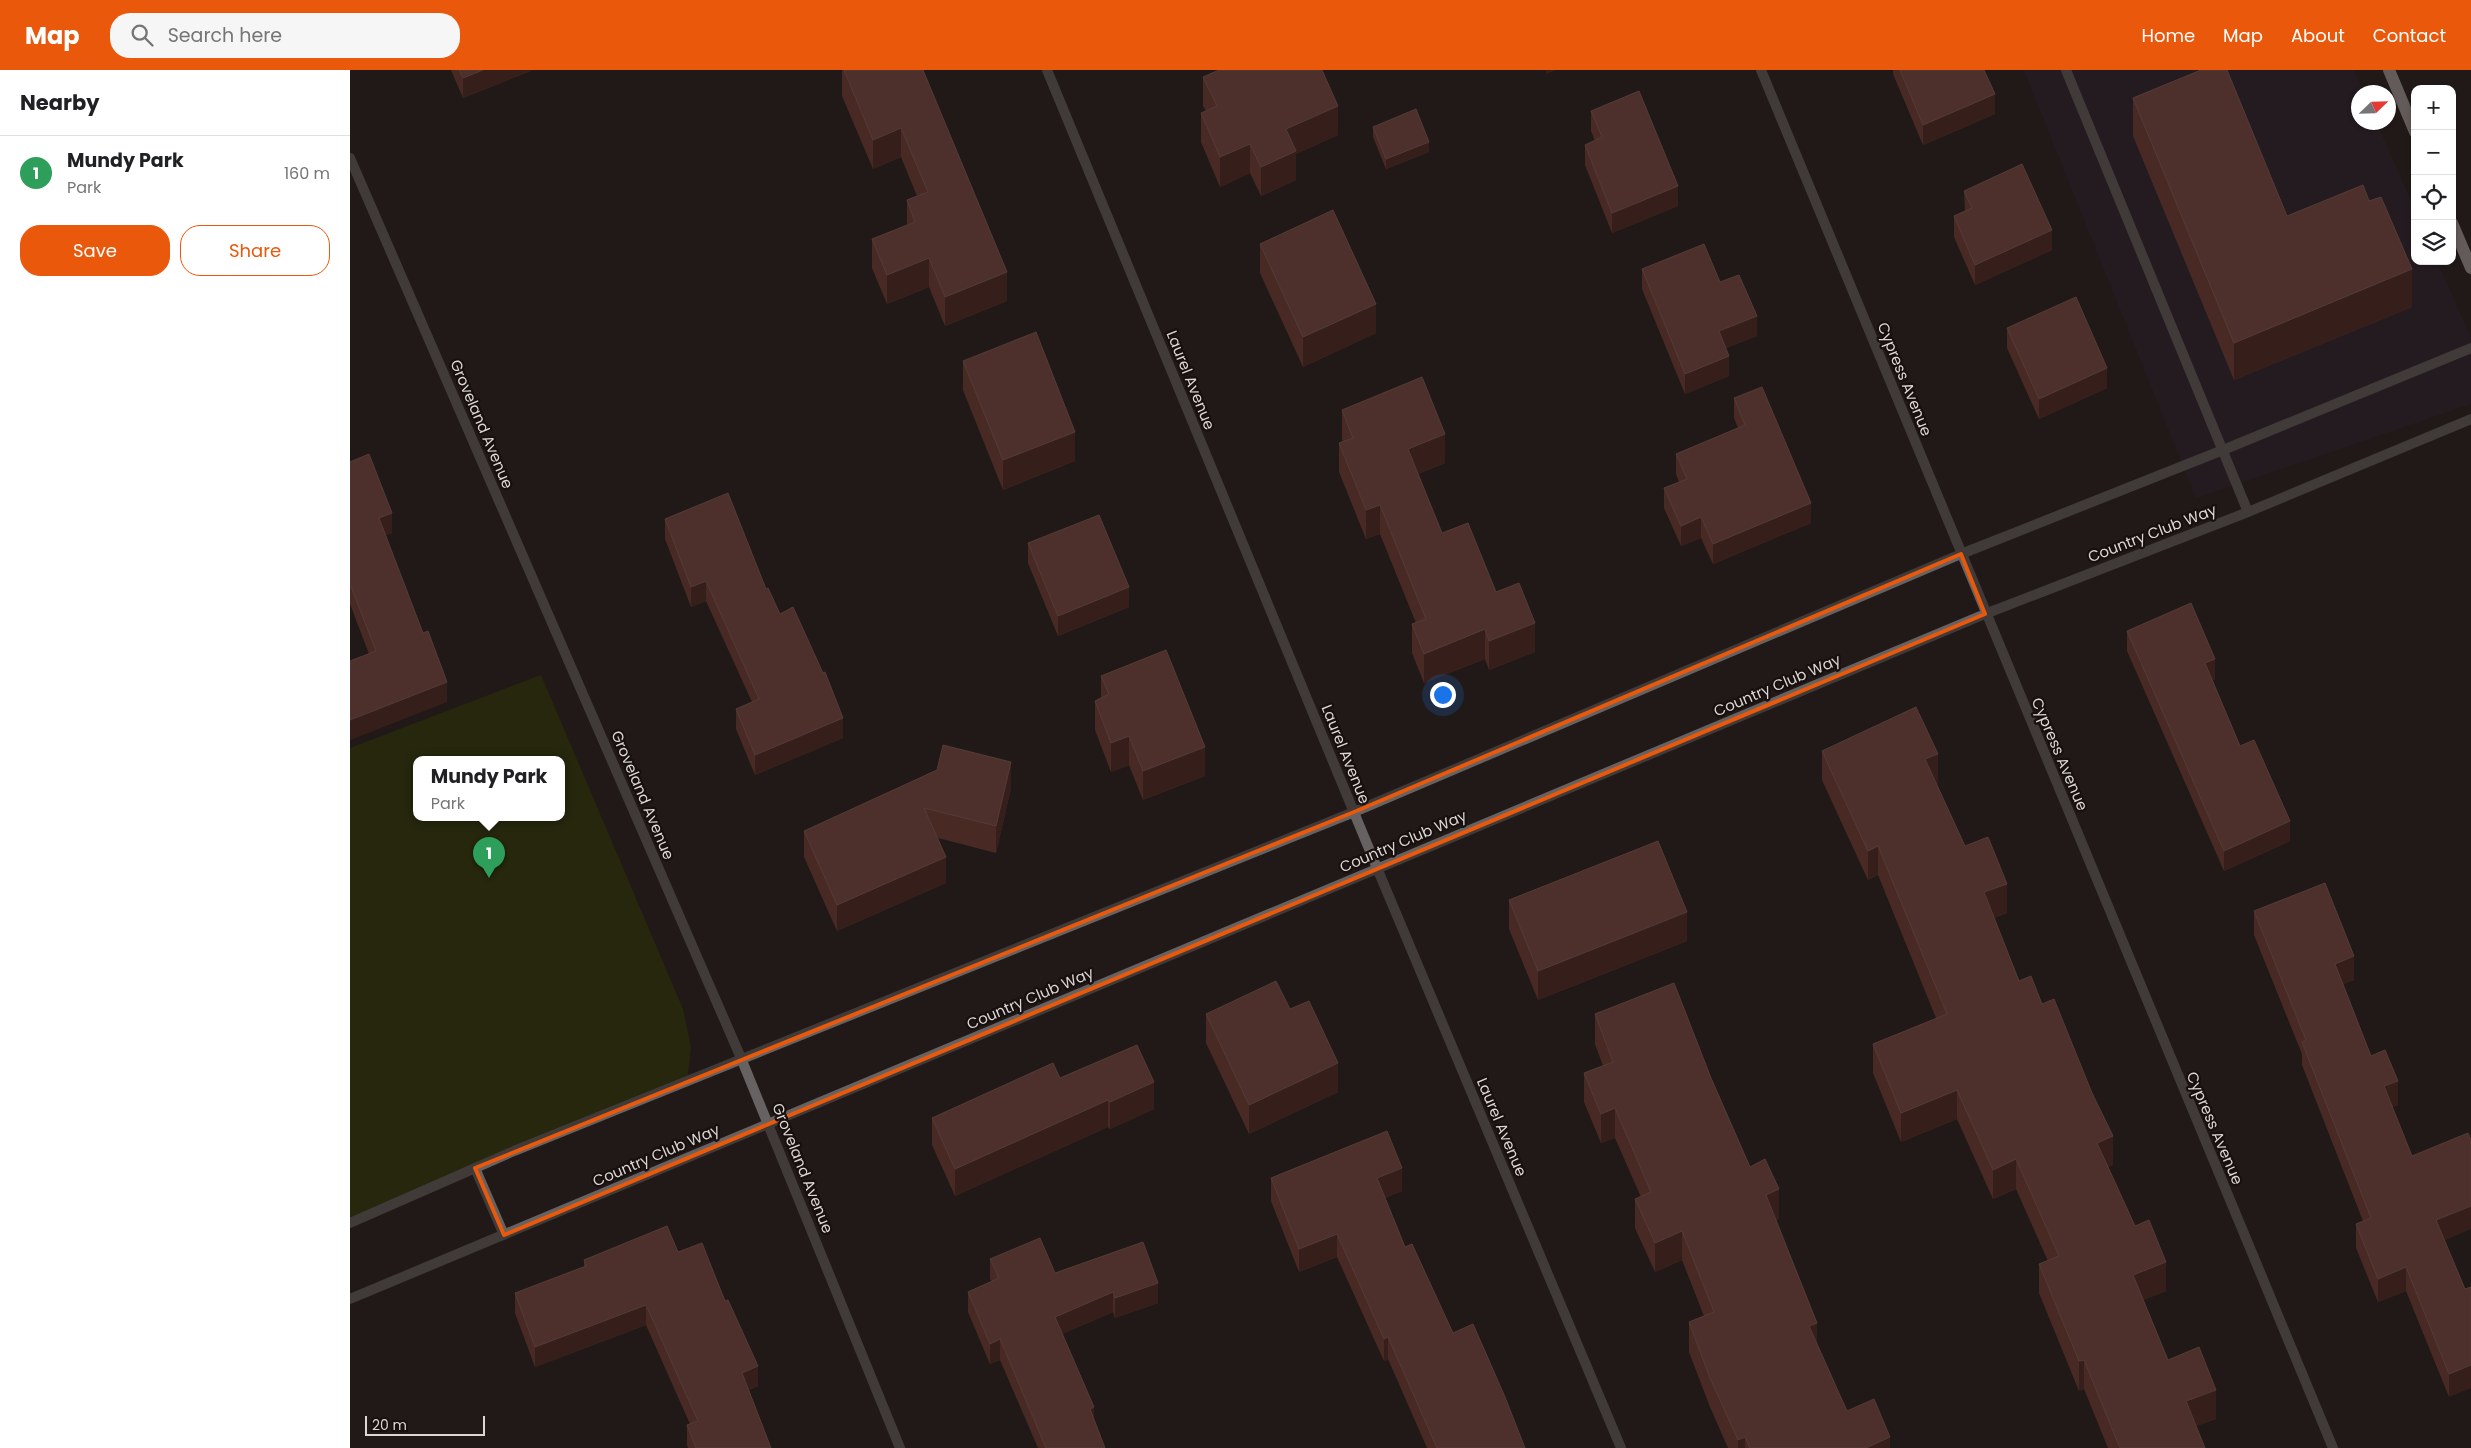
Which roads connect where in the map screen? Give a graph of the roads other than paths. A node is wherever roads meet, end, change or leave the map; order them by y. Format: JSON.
{"nodes":[{"id":1,"x":1047,"y":70,"type":"edge"},
{"id":2,"x":1761,"y":70,"type":"edge"},
{"id":3,"x":2066,"y":70,"type":"edge"},
{"id":4,"x":2389,"y":70,"type":"edge"},
{"id":5,"x":2414,"y":130,"type":"edge"},
{"id":6,"x":350,"y":158,"type":"edge"},
{"id":7,"x":2456,"y":232,"type":"edge"},
{"id":8,"x":2471,"y":268,"type":"edge"},
{"id":9,"x":2471,"y":348,"type":"edge"},
{"id":10,"x":2471,"y":419,"type":"edge"},
{"id":11,"x":2222,"y":450,"type":"junction"},
{"id":12,"x":2248,"y":512,"type":"junction"},
{"id":13,"x":1961,"y":554,"type":"junction"},
{"id":14,"x":1985,"y":614,"type":"junction"},
{"id":15,"x":1354,"y":812,"type":"junction"},
{"id":16,"x":1377,"y":868,"type":"junction"},
{"id":17,"x":741,"y":1058,"type":"junction"},
{"id":18,"x":769,"y":1125,"type":"junction"},
{"id":19,"x":476,"y":1168,"type":"junction"},
{"id":20,"x":350,"y":1223,"type":"edge"},
{"id":21,"x":504,"y":1235,"type":"junction"},
{"id":22,"x":350,"y":1299,"type":"edge"},
{"id":23,"x":900,"y":1448,"type":"edge"},
{"id":24,"x":1621,"y":1448,"type":"edge"},
{"id":25,"x":2332,"y":1448,"type":"edge"}],
"edges":[{"from":1,"to":15,"type":"street","name":"Laurel Avenue"},
{"from":2,"to":13,"type":"street","name":"Cypress Avenue"},
{"from":3,"to":11,"type":"street"},
{"from":4,"to":5,"type":"main road"},
{"from":6,"to":17,"type":"street","name":"Groveland Avenue"},
{"from":7,"to":8,"type":"main road"},
{"from":9,"to":11,"type":"street"},
{"from":10,"to":12,"type":"street","name":"Country Club Way"},
{"from":11,"to":12,"type":"street"},
{"from":11,"to":13,"type":"street"},
{"from":12,"to":14,"type":"street","name":"Country Club Way"},
{"from":13,"to":14,"type":"street","name":"Cypress Avenue"},
{"from":13,"to":15,"type":"street"},
{"from":14,"to":16,"type":"street","name":"Country Club Way"},
{"from":14,"to":25,"type":"street","name":"Cypress Avenue"},
{"from":15,"to":16,"type":"street","name":"Laurel Avenue"},
{"from":15,"to":17,"type":"street"},
{"from":16,"to":18,"type":"street","name":"Country Club Way"},
{"from":16,"to":24,"type":"street","name":"Laurel Avenue"},
{"from":17,"to":18,"type":"street","name":"Groveland Avenue"},
{"from":17,"to":19,"type":"street"},
{"from":18,"to":21,"type":"street","name":"Country Club Way"},
{"from":18,"to":23,"type":"street","name":"Groveland Avenue"},
{"from":19,"to":20,"type":"street"},
{"from":19,"to":21,"type":"street"},
{"from":21,"to":22,"type":"street","name":"Country Club Way"}]}
